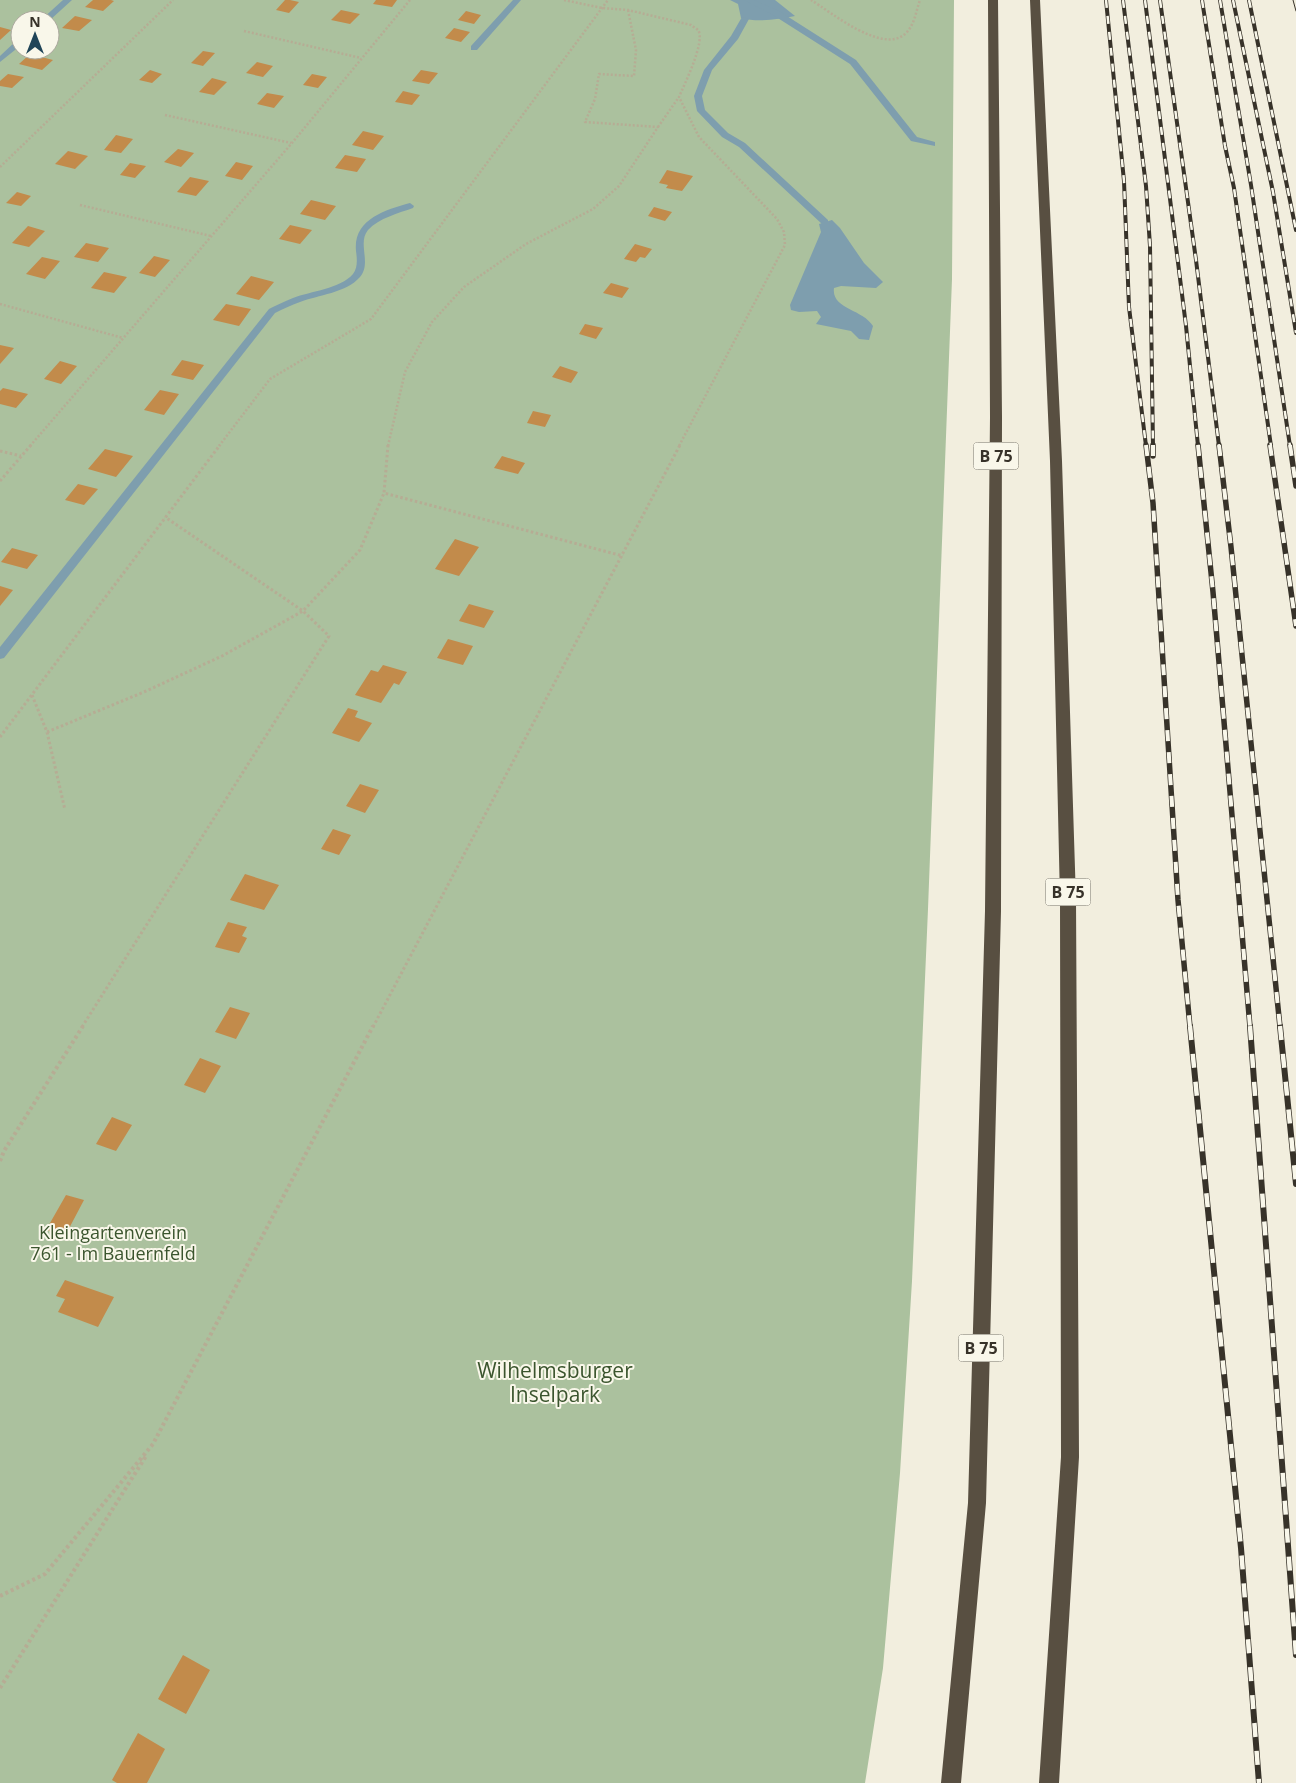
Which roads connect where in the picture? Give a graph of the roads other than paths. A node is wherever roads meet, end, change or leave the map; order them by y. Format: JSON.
{"nodes":[{"id":1,"x":993,"y":0,"type":"edge"},
{"id":2,"x":1035,"y":0,"type":"edge"},
{"id":3,"x":951,"y":1783,"type":"edge"},
{"id":4,"x":1049,"y":1783,"type":"edge"}],
"edges":[{"from":1,"to":3,"type":"highway","number":"B 75"},
{"from":2,"to":4,"type":"highway","number":"B 75"}]}
